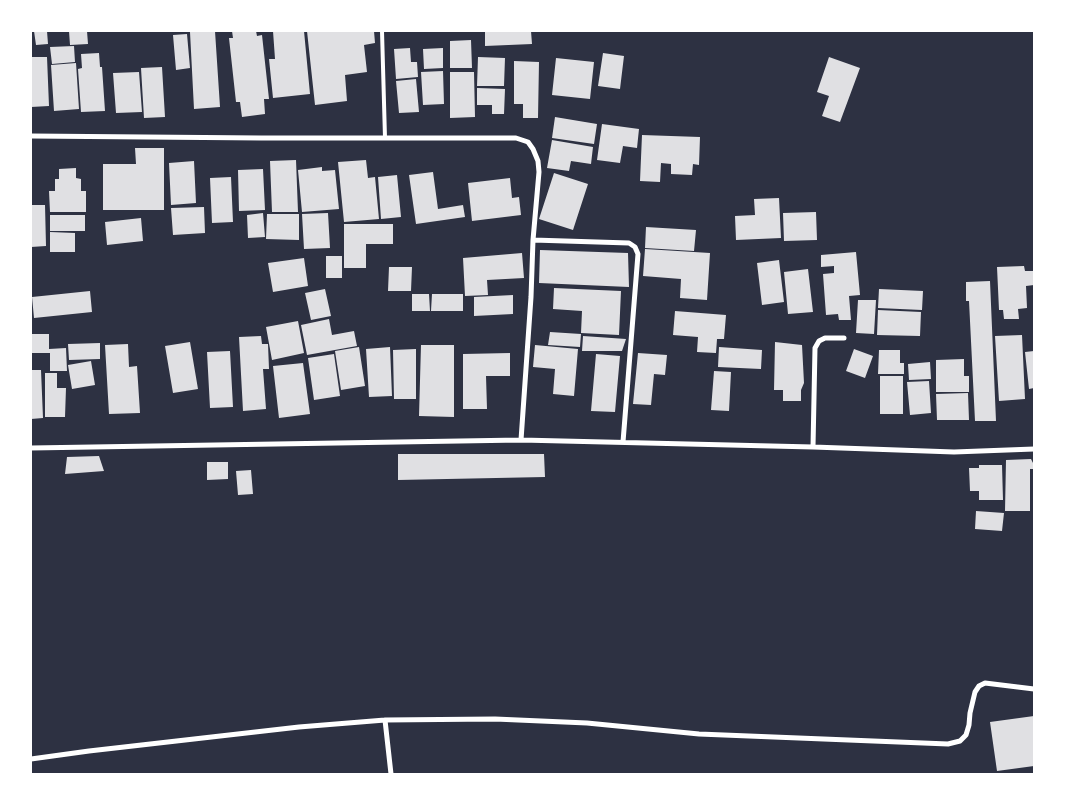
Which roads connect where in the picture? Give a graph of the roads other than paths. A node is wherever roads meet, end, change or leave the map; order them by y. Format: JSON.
{"nodes":[{"id":1,"x":382,"y":31,"type":"edge"},
{"id":2,"x":31,"y":136,"type":"edge"},
{"id":3,"x":385,"y":138,"type":"junction"},
{"id":4,"x":533,"y":240,"type":"junction"},
{"id":5,"x":844,"y":338,"type":"dead end"},
{"id":6,"x":521,"y":440,"type":"junction"},
{"id":7,"x":623,"y":442,"type":"junction"},
{"id":8,"x":813,"y":447,"type":"junction"},
{"id":9,"x":31,"y":448,"type":"edge"},
{"id":10,"x":1034,"y":448,"type":"edge"},
{"id":11,"x":1034,"y":689,"type":"edge"},
{"id":12,"x":385,"y":720,"type":"junction"},
{"id":13,"x":31,"y":759,"type":"edge"},
{"id":14,"x":391,"y":774,"type":"edge"}],
"edges":[{"from":1,"to":3,"type":"lane"},
{"from":2,"to":3,"type":"street"},
{"from":3,"to":4,"type":"street"},
{"from":4,"to":6,"type":"street"},
{"from":4,"to":7,"type":"street"},
{"from":5,"to":8,"type":"street"},
{"from":6,"to":7,"type":"street"},
{"from":6,"to":9,"type":"street"},
{"from":7,"to":8,"type":"street"},
{"from":8,"to":10,"type":"street"},
{"from":11,"to":12,"type":"street"},
{"from":12,"to":13,"type":"street"},
{"from":12,"to":14,"type":"street"}]}
